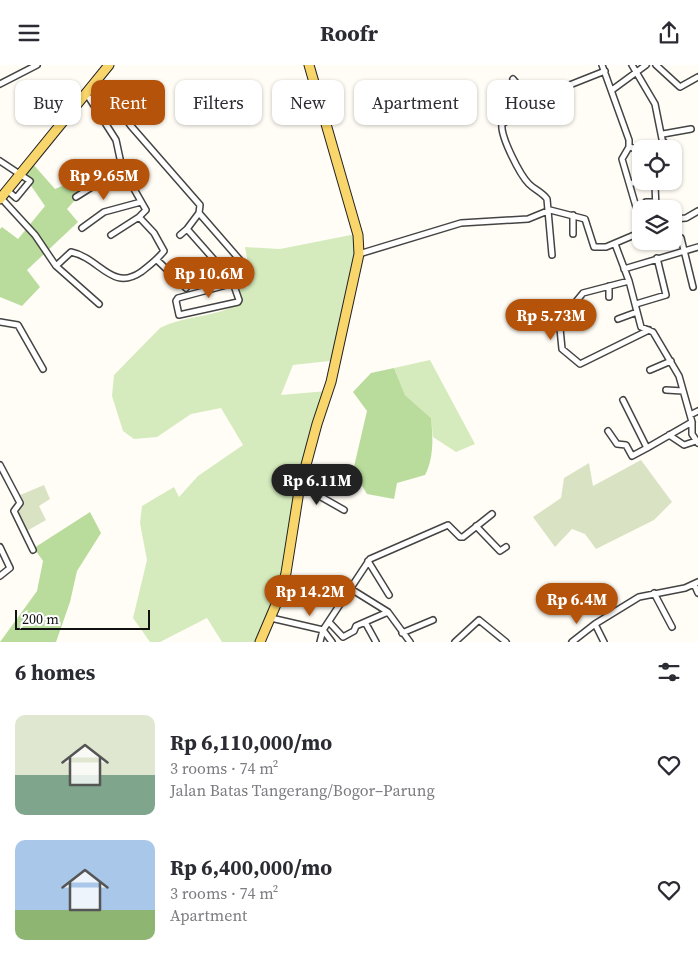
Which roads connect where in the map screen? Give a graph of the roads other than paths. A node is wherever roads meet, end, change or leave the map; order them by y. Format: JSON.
{"nodes":[{"id":1,"x":37,"y":65,"type":"edge"},
{"id":2,"x":109,"y":65,"type":"edge"},
{"id":3,"x":309,"y":65,"type":"edge"},
{"id":4,"x":602,"y":65,"type":"edge"},
{"id":5,"x":632,"y":65,"type":"edge"},
{"id":6,"x":646,"y":65,"type":"edge"},
{"id":7,"x":656,"y":65,"type":"edge"},
{"id":8,"x":605,"y":71,"type":"junction"},
{"id":9,"x":636,"y":72,"type":"junction"},
{"id":10,"x":698,"y":77,"type":"edge"},
{"id":11,"x":97,"y":80,"type":"edge"},
{"id":12,"x":574,"y":83,"type":"edge"},
{"id":13,"x":0,"y":84,"type":"edge"},
{"id":14,"x":91,"y":87,"type":"edge"},
{"id":15,"x":612,"y":90,"type":"junction"},
{"id":16,"x":86,"y":93,"type":"junction"},
{"id":17,"x":130,"y":125,"type":"edge"},
{"id":18,"x":502,"y":125,"type":"edge"},
{"id":19,"x":691,"y":129,"type":"dead end"},
{"id":20,"x":663,"y":134,"type":"junction"},
{"id":21,"x":664,"y":140,"type":"edge"},
{"id":22,"x":629,"y":147,"type":"junction"},
{"id":23,"x":632,"y":148,"type":"edge"},
{"id":24,"x":0,"y":161,"type":"edge"},
{"id":25,"x":122,"y":168,"type":"junction"},
{"id":26,"x":20,"y":174,"type":"junction"},
{"id":27,"x":630,"y":185,"type":"joint"},
{"id":28,"x":7,"y":190,"type":"junction"},
{"id":29,"x":76,"y":197,"type":"dead end"},
{"id":30,"x":0,"y":199,"type":"edge"},
{"id":31,"x":634,"y":200,"type":"edge"},
{"id":32,"x":141,"y":202,"type":"junction"},
{"id":33,"x":550,"y":210,"type":"junction"},
{"id":34,"x":698,"y":211,"type":"edge"},
{"id":35,"x":199,"y":213,"type":"junction"},
{"id":36,"x":573,"y":215,"type":"junction"},
{"id":37,"x":139,"y":217,"type":"junction"},
{"id":38,"x":682,"y":218,"type":"edge"},
{"id":39,"x":82,"y":228,"type":"dead end"},
{"id":40,"x":186,"y":229,"type":"junction"},
{"id":41,"x":573,"y":234,"type":"dead end"},
{"id":42,"x":111,"y":235,"type":"dead end"},
{"id":43,"x":180,"y":235,"type":"dead end"},
{"id":44,"x":632,"y":236,"type":"edge"},
{"id":45,"x":682,"y":242,"type":"edge"},
{"id":46,"x":615,"y":244,"type":"junction"},
{"id":47,"x":698,"y":247,"type":"edge"},
{"id":48,"x":684,"y":251,"type":"junction"},
{"id":49,"x":359,"y":254,"type":"junction"},
{"id":50,"x":552,"y":255,"type":"dead end"},
{"id":51,"x":657,"y":258,"type":"junction"},
{"id":52,"x":158,"y":260,"type":"junction"},
{"id":53,"x":56,"y":266,"type":"junction"},
{"id":54,"x":624,"y":269,"type":"junction"},
{"id":55,"x":233,"y":281,"type":"junction"},
{"id":56,"x":629,"y":281,"type":"junction"},
{"id":57,"x":609,"y":286,"type":"junction"},
{"id":58,"x":693,"y":287,"type":"dead end"},
{"id":59,"x":186,"y":288,"type":"dead end"},
{"id":60,"x":609,"y":297,"type":"dead end"},
{"id":61,"x":99,"y":304,"type":"dead end"},
{"id":62,"x":636,"y":304,"type":"junction"},
{"id":63,"x":558,"y":308,"type":"junction"},
{"id":64,"x":637,"y":312,"type":"junction"},
{"id":65,"x":538,"y":313,"type":"dead end"},
{"id":66,"x":618,"y":319,"type":"dead end"},
{"id":67,"x":0,"y":322,"type":"edge"},
{"id":68,"x":650,"y":330,"type":"junction"},
{"id":69,"x":671,"y":361,"type":"junction"},
{"id":70,"x":43,"y":369,"type":"dead end"},
{"id":71,"x":650,"y":369,"type":"dead end"},
{"id":72,"x":666,"y":390,"type":"dead end"},
{"id":73,"x":683,"y":391,"type":"junction"},
{"id":74,"x":623,"y":400,"type":"dead end"},
{"id":75,"x":698,"y":411,"type":"edge"},
{"id":76,"x":690,"y":415,"type":"junction"},
{"id":77,"x":692,"y":421,"type":"junction"},
{"id":78,"x":608,"y":431,"type":"dead end"},
{"id":79,"x":669,"y":435,"type":"junction"},
{"id":80,"x":697,"y":442,"type":"edge"},
{"id":81,"x":647,"y":448,"type":"junction"},
{"id":82,"x":0,"y":465,"type":"edge"},
{"id":83,"x":300,"y":485,"type":"junction"},
{"id":84,"x":344,"y":510,"type":"dead end"},
{"id":85,"x":492,"y":514,"type":"dead end"},
{"id":86,"x":476,"y":526,"type":"junction"},
{"id":87,"x":0,"y":547,"type":"edge"},
{"id":88,"x":506,"y":547,"type":"dead end"},
{"id":89,"x":34,"y":549,"type":"dead end"},
{"id":90,"x":368,"y":561,"type":"junction"},
{"id":91,"x":0,"y":576,"type":"edge"},
{"id":92,"x":696,"y":583,"type":"edge"},
{"id":93,"x":351,"y":589,"type":"junction"},
{"id":94,"x":654,"y":593,"type":"junction"},
{"id":95,"x":698,"y":593,"type":"edge"},
{"id":96,"x":389,"y":595,"type":"dead end"},
{"id":97,"x":388,"y":612,"type":"junction"},
{"id":98,"x":271,"y":618,"type":"junction"},
{"id":99,"x":433,"y":620,"type":"dead end"},
{"id":100,"x":329,"y":622,"type":"junction"},
{"id":101,"x":365,"y":622,"type":"junction"},
{"id":102,"x":595,"y":623,"type":"junction"},
{"id":103,"x":672,"y":627,"type":"dead end"},
{"id":104,"x":323,"y":630,"type":"junction"},
{"id":105,"x":402,"y":633,"type":"junction"},
{"id":106,"x":260,"y":642,"type":"edge"},
{"id":107,"x":320,"y":642,"type":"edge"},
{"id":108,"x":332,"y":642,"type":"edge"},
{"id":109,"x":376,"y":642,"type":"edge"},
{"id":110,"x":410,"y":642,"type":"edge"},
{"id":111,"x":455,"y":642,"type":"edge"},
{"id":112,"x":506,"y":642,"type":"edge"},
{"id":113,"x":572,"y":642,"type":"edge"},
{"id":114,"x":604,"y":642,"type":"edge"}],
"edges":[{"from":1,"to":13,"type":"street"},
{"from":2,"to":11,"type":"main road"},
{"from":3,"to":49,"type":"main road"},
{"from":4,"to":8,"type":"street"},
{"from":5,"to":9,"type":"street"},
{"from":6,"to":9,"type":"street"},
{"from":7,"to":10,"type":"street"},
{"from":8,"to":12,"type":"street"},
{"from":8,"to":15,"type":"street"},
{"from":9,"to":15,"type":"street"},
{"from":9,"to":20,"type":"street"},
{"from":14,"to":16,"type":"main road"},
{"from":15,"to":22,"type":"street"},
{"from":16,"to":25,"type":"street"},
{"from":16,"to":26,"type":"main road"},
{"from":17,"to":35,"type":"street"},
{"from":18,"to":33,"type":"street"},
{"from":19,"to":20,"type":"street"},
{"from":20,"to":21,"type":"street"},
{"from":22,"to":23,"type":"street"},
{"from":22,"to":27,"type":"street"},
{"from":24,"to":26,"type":"street"},
{"from":25,"to":29,"type":"street"},
{"from":25,"to":32,"type":"street"},
{"from":26,"to":28,"type":"main road"},
{"from":26,"to":28,"type":"street"},
{"from":27,"to":31,"type":"street"},
{"from":28,"to":30,"type":"main road"},
{"from":30,"to":53,"type":"street"},
{"from":32,"to":37,"type":"street"},
{"from":32,"to":39,"type":"street"},
{"from":33,"to":36,"type":"street"},
{"from":33,"to":49,"type":"street"},
{"from":33,"to":50,"type":"street"},
{"from":34,"to":38,"type":"street"},
{"from":35,"to":40,"type":"street"},
{"from":35,"to":55,"type":"street"},
{"from":36,"to":41,"type":"street"},
{"from":36,"to":46,"type":"street"},
{"from":37,"to":42,"type":"street"},
{"from":37,"to":52,"type":"street"},
{"from":40,"to":43,"type":"street"},
{"from":40,"to":55,"type":"street"},
{"from":44,"to":46,"type":"street"},
{"from":45,"to":48,"type":"street"},
{"from":46,"to":54,"type":"street"},
{"from":47,"to":48,"type":"street"},
{"from":48,"to":51,"type":"street"},
{"from":48,"to":58,"type":"street"},
{"from":49,"to":83,"type":"main road"},
{"from":51,"to":54,"type":"street"},
{"from":51,"to":62,"type":"street"},
{"from":52,"to":53,"type":"street"},
{"from":52,"to":59,"type":"street"},
{"from":53,"to":61,"type":"street"},
{"from":54,"to":56,"type":"street"},
{"from":55,"to":55,"type":"street"},
{"from":56,"to":57,"type":"street"},
{"from":56,"to":62,"type":"street"},
{"from":57,"to":60,"type":"street"},
{"from":57,"to":63,"type":"street"},
{"from":62,"to":64,"type":"street"},
{"from":63,"to":65,"type":"street"},
{"from":63,"to":68,"type":"street"},
{"from":64,"to":66,"type":"street"},
{"from":64,"to":68,"type":"street"},
{"from":67,"to":70,"type":"street"},
{"from":68,"to":69,"type":"street"},
{"from":69,"to":71,"type":"street"},
{"from":69,"to":73,"type":"street"},
{"from":72,"to":73,"type":"street"},
{"from":73,"to":76,"type":"street"},
{"from":74,"to":81,"type":"street"},
{"from":75,"to":76,"type":"street"},
{"from":76,"to":77,"type":"street"},
{"from":77,"to":79,"type":"street"},
{"from":77,"to":80,"type":"street"},
{"from":78,"to":81,"type":"street"},
{"from":79,"to":80,"type":"street"},
{"from":79,"to":81,"type":"street"},
{"from":82,"to":89,"type":"street"},
{"from":83,"to":84,"type":"street"},
{"from":83,"to":98,"type":"main road"},
{"from":85,"to":86,"type":"street"},
{"from":86,"to":88,"type":"street"},
{"from":86,"to":90,"type":"street"},
{"from":87,"to":91,"type":"street"},
{"from":90,"to":93,"type":"street"},
{"from":90,"to":96,"type":"street"},
{"from":92,"to":94,"type":"street"},
{"from":92,"to":95,"type":"street"},
{"from":93,"to":97,"type":"street"},
{"from":93,"to":100,"type":"street"},
{"from":94,"to":102,"type":"street"},
{"from":94,"to":103,"type":"street"},
{"from":97,"to":101,"type":"street"},
{"from":97,"to":105,"type":"street"},
{"from":98,"to":104,"type":"street"},
{"from":98,"to":106,"type":"main road"},
{"from":99,"to":105,"type":"street"},
{"from":100,"to":101,"type":"street"},
{"from":100,"to":104,"type":"street"},
{"from":101,"to":109,"type":"street"},
{"from":102,"to":113,"type":"street"},
{"from":102,"to":114,"type":"street"},
{"from":104,"to":107,"type":"street"},
{"from":104,"to":108,"type":"street"},
{"from":105,"to":110,"type":"street"},
{"from":111,"to":112,"type":"street"}]}
